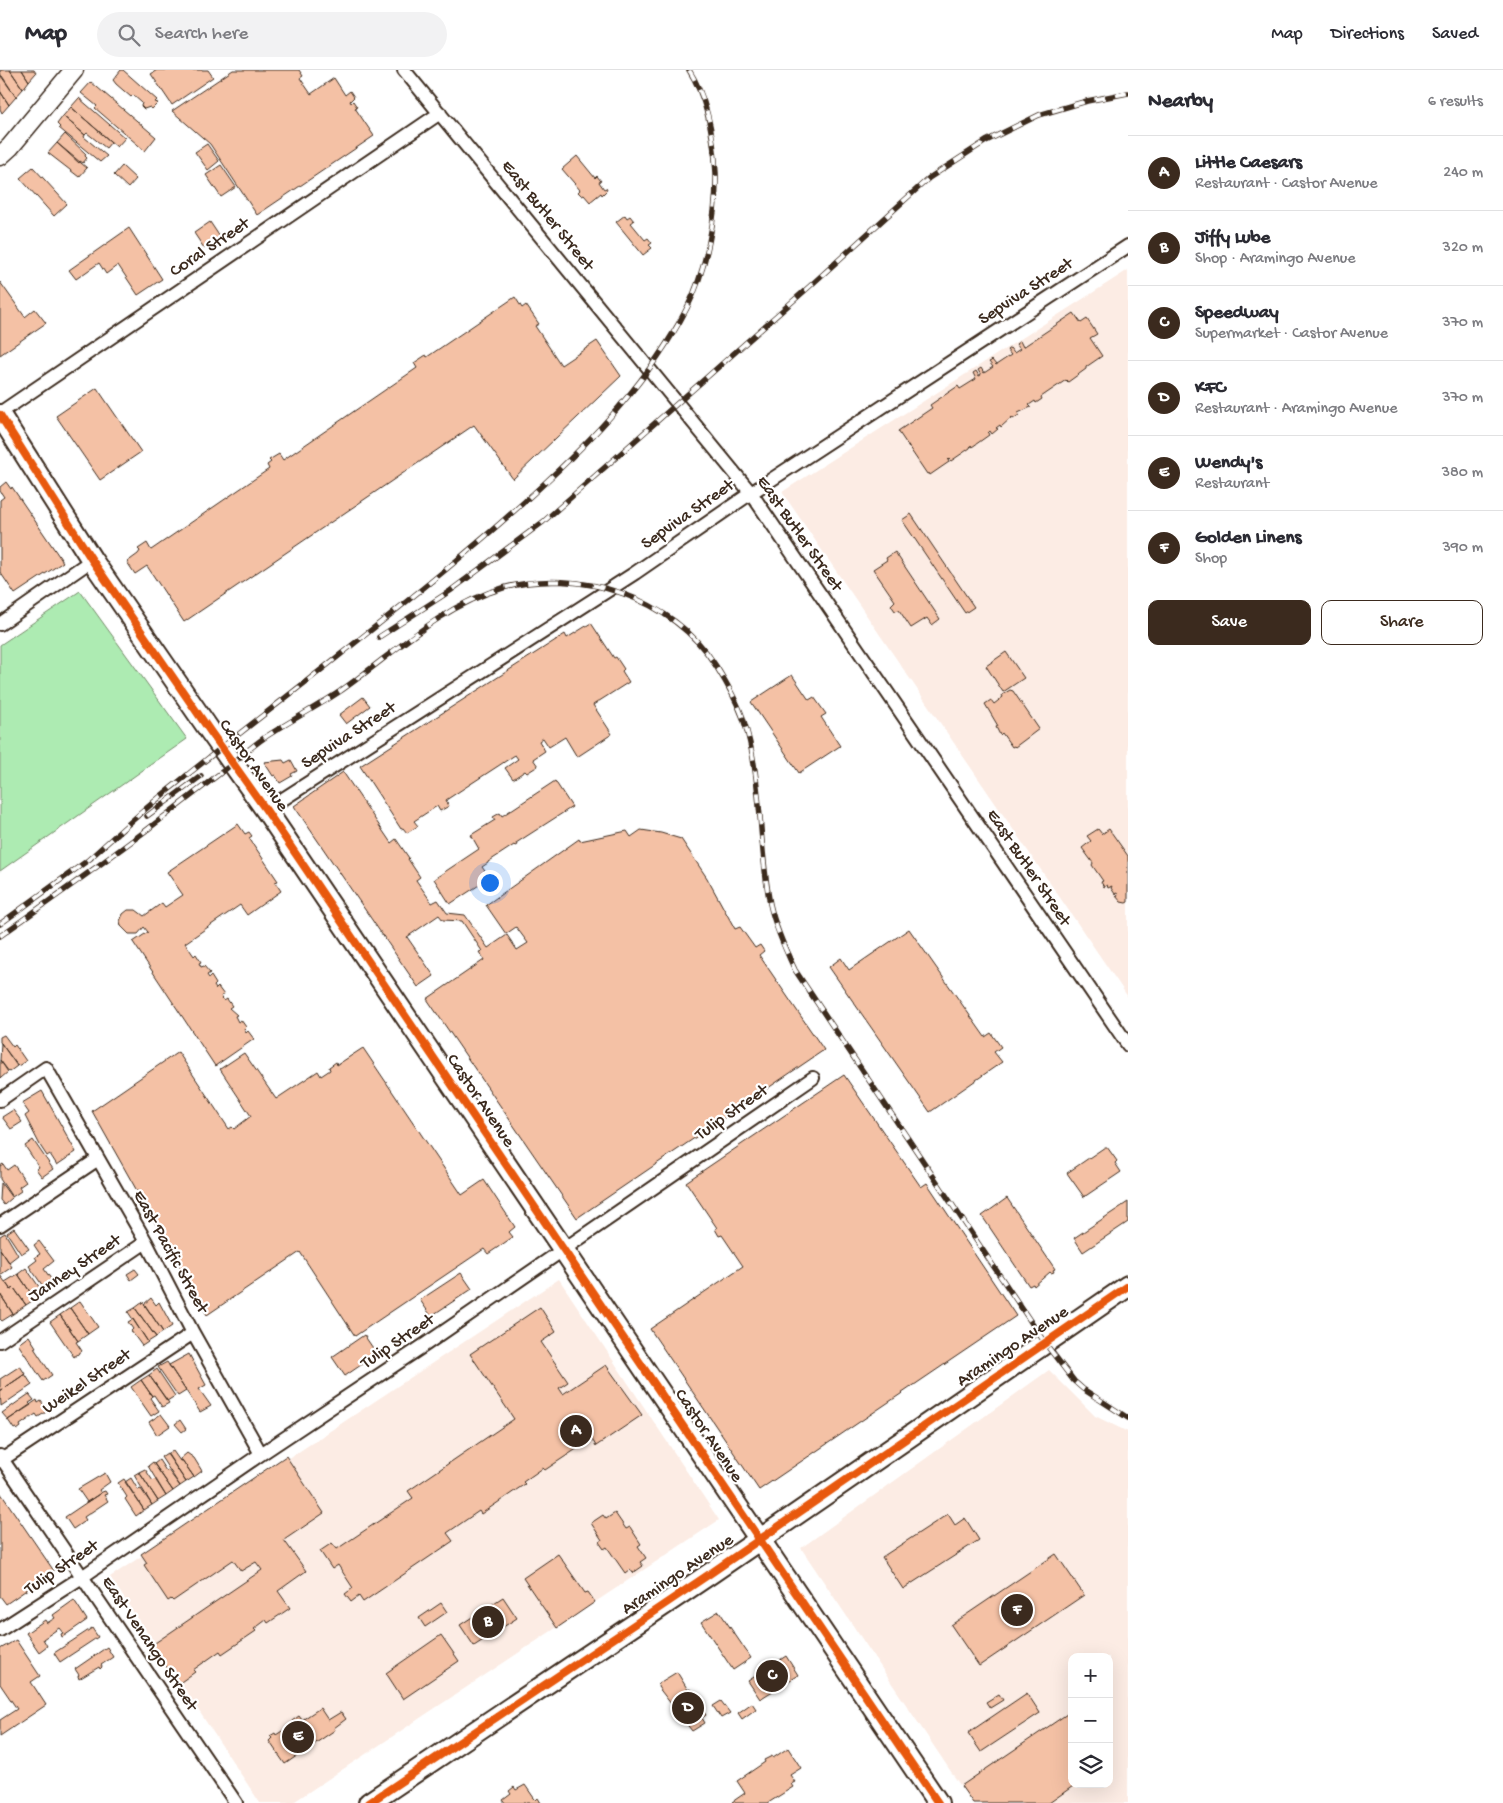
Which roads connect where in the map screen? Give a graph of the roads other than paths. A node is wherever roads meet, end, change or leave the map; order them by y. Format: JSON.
{"nodes":[{"id":1,"x":74,"y":70,"type":"edge"},
{"id":2,"x":404,"y":70,"type":"edge"},
{"id":3,"x":440,"y":113,"type":"junction"},
{"id":4,"x":0,"y":156,"type":"edge"},
{"id":5,"x":1128,"y":246,"type":"edge"},
{"id":6,"x":0,"y":414,"type":"edge"},
{"id":7,"x":751,"y":493,"type":"junction"},
{"id":8,"x":92,"y":560,"type":"junction"},
{"id":9,"x":0,"y":624,"type":"edge"},
{"id":10,"x":266,"y":810,"type":"junction"},
{"id":11,"x":1128,"y":1045,"type":"edge"},
{"id":12,"x":813,"y":1078,"type":"dead end"},
{"id":13,"x":0,"y":1100,"type":"edge"},
{"id":14,"x":98,"y":1159,"type":"junction"},
{"id":15,"x":0,"y":1225,"type":"edge"},
{"id":16,"x":146,"y":1242,"type":"junction"},
{"id":17,"x":563,"y":1251,"type":"junction"},
{"id":18,"x":1128,"y":1286,"type":"edge"},
{"id":19,"x":193,"y":1333,"type":"junction"},
{"id":20,"x":0,"y":1341,"type":"edge"},
{"id":21,"x":261,"y":1454,"type":"junction"},
{"id":22,"x":1,"y":1459,"type":"edge"},
{"id":23,"x":760,"y":1538,"type":"junction"},
{"id":24,"x":82,"y":1577,"type":"junction"},
{"id":25,"x":0,"y":1630,"type":"edge"},
{"id":26,"x":236,"y":1803,"type":"edge"},
{"id":27,"x":369,"y":1803,"type":"edge"},
{"id":28,"x":938,"y":1803,"type":"edge"}],
"edges":[{"from":1,"to":4,"type":"main road"},
{"from":2,"to":3,"type":"street","name":"East Butler Street"},
{"from":3,"to":6,"type":"street","name":"Coral Street"},
{"from":3,"to":7,"type":"street","name":"East Butler Street"},
{"from":5,"to":7,"type":"street","name":"Sepviva Street"},
{"from":6,"to":8,"type":"main road","name":"Castor Avenue"},
{"from":7,"to":10,"type":"street","name":"Sepviva Street"},
{"from":7,"to":11,"type":"street","name":"East Butler Street"},
{"from":8,"to":9,"type":"street"},
{"from":8,"to":10,"type":"main road","name":"Castor Avenue"},
{"from":10,"to":17,"type":"main road","name":"Castor Avenue"},
{"from":12,"to":17,"type":"street","name":"Tulip Street"},
{"from":13,"to":14,"type":"street","name":"East Pacific Street"},
{"from":14,"to":15,"type":"street"},
{"from":14,"to":16,"type":"street","name":"East Pacific Street"},
{"from":16,"to":19,"type":"street","name":"East Pacific Street"},
{"from":16,"to":20,"type":"street","name":"Janney Street"},
{"from":17,"to":21,"type":"street","name":"Tulip Street"},
{"from":17,"to":23,"type":"main road","name":"Castor Avenue"},
{"from":18,"to":23,"type":"main road","name":"Aramingo Avenue"},
{"from":19,"to":21,"type":"street","name":"East Pacific Street"},
{"from":19,"to":22,"type":"street","name":"Weikel Street"},
{"from":21,"to":24,"type":"street","name":"Tulip Street"},
{"from":22,"to":24,"type":"street","name":"East Venango Street"},
{"from":23,"to":27,"type":"main road","name":"Aramingo Avenue"},
{"from":23,"to":28,"type":"main road","name":"Castor Avenue"},
{"from":24,"to":25,"type":"street","name":"Tulip Street"},
{"from":24,"to":26,"type":"street","name":"East Venango Street"}]}
